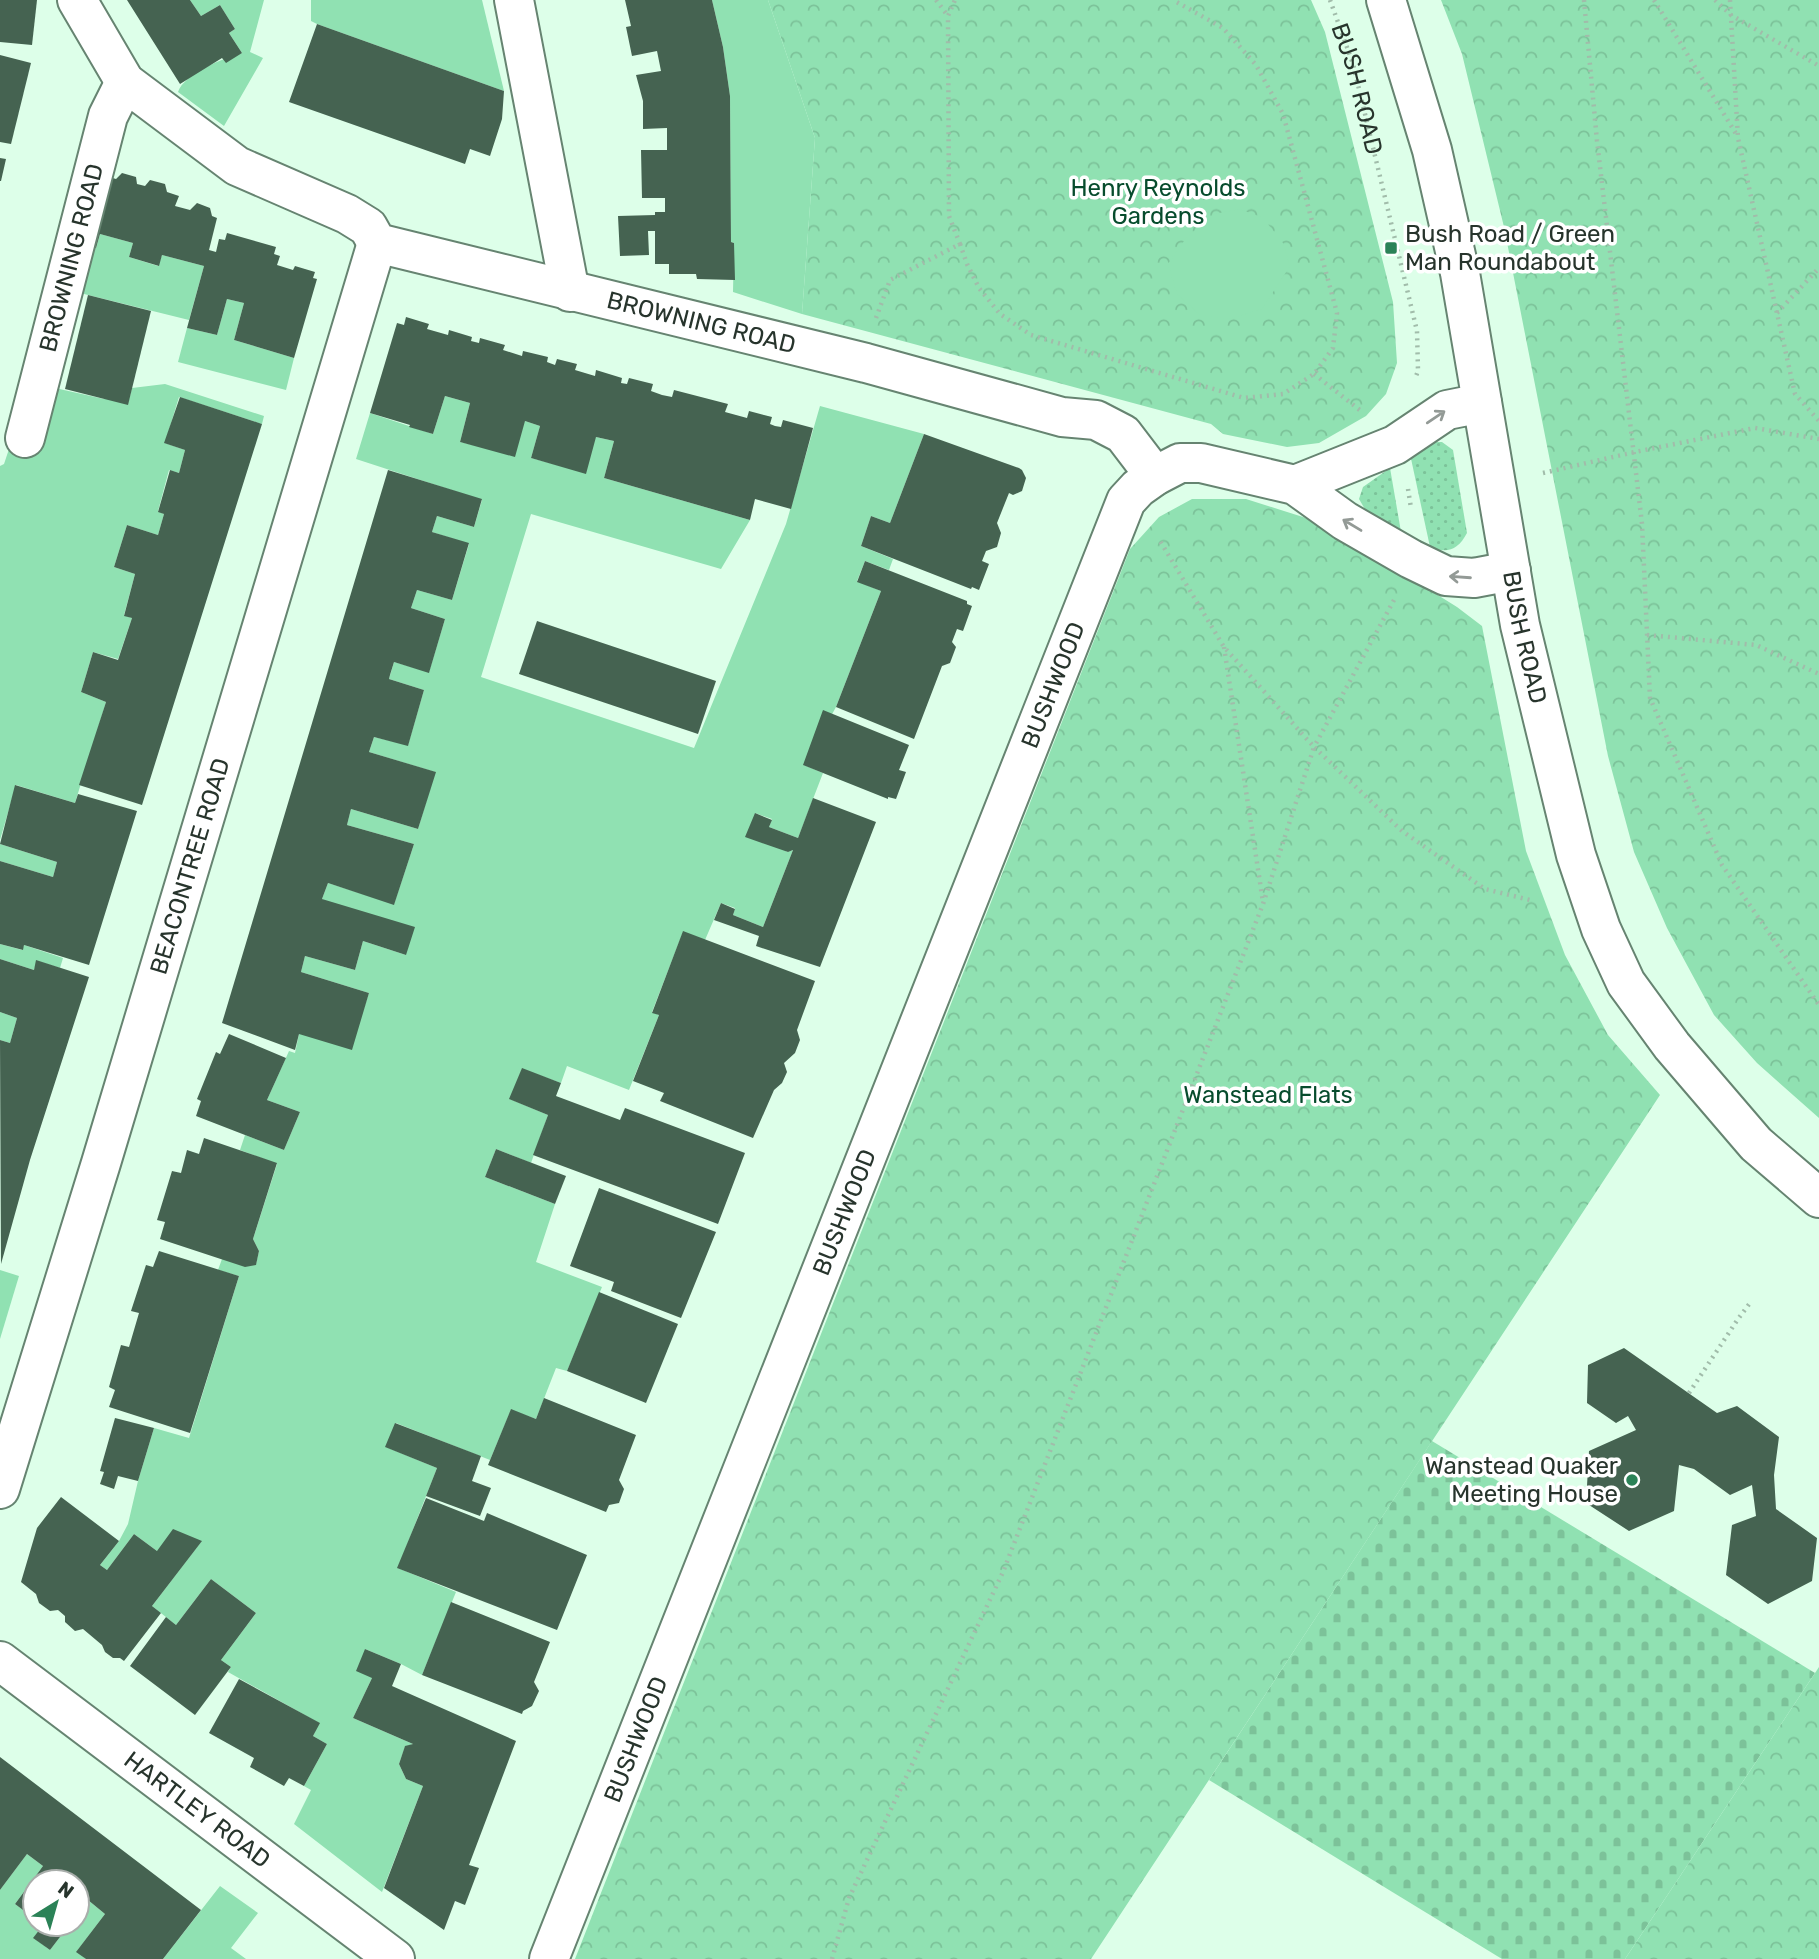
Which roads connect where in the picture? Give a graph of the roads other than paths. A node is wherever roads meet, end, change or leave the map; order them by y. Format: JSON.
{"nodes":[{"id":1,"x":77,"y":0,"type":"edge"},
{"id":2,"x":514,"y":0,"type":"edge"},
{"id":3,"x":1386,"y":0,"type":"edge"},
{"id":4,"x":125,"y":82,"type":"junction"},
{"id":5,"x":377,"y":243,"type":"junction"},
{"id":6,"x":570,"y":292,"type":"junction"},
{"id":7,"x":1482,"y":403,"type":"junction"},
{"id":8,"x":25,"y":438,"type":"dead end"},
{"id":9,"x":1156,"y":476,"type":"junction"},
{"id":10,"x":1295,"y":485,"type":"junction"},
{"id":11,"x":1511,"y":571,"type":"junction"},
{"id":12,"x":1819,"y":1198,"type":"edge"},
{"id":13,"x":0,"y":1489,"type":"edge"},
{"id":14,"x":0,"y":1661,"type":"edge"},
{"id":15,"x":395,"y":1959,"type":"edge"},
{"id":16,"x":549,"y":1959,"type":"edge"}],
"edges":[{"from":1,"to":4,"type":"street"},
{"from":2,"to":6,"type":"street"},
{"from":3,"to":7,"type":"street","name":"BUSH ROAD"},
{"from":4,"to":5,"type":"street"},
{"from":4,"to":8,"type":"street","name":"BROWNING ROAD"},
{"from":5,"to":6,"type":"street","name":"BROWNING ROAD"},
{"from":5,"to":13,"type":"street","name":"BEACONTREE ROAD"},
{"from":6,"to":9,"type":"street","name":"BROWNING ROAD"},
{"from":10,"to":7,"type":"street","one_way":true},
{"from":7,"to":11,"type":"street","name":"BUSH ROAD"},
{"from":9,"to":10,"type":"street"},
{"from":9,"to":16,"type":"street","name":"BUSHWOOD"},
{"from":11,"to":10,"type":"street","one_way":true},
{"from":11,"to":12,"type":"street","name":"BUSH ROAD"},
{"from":14,"to":15,"type":"street","name":"HARTLEY ROAD"}]}
